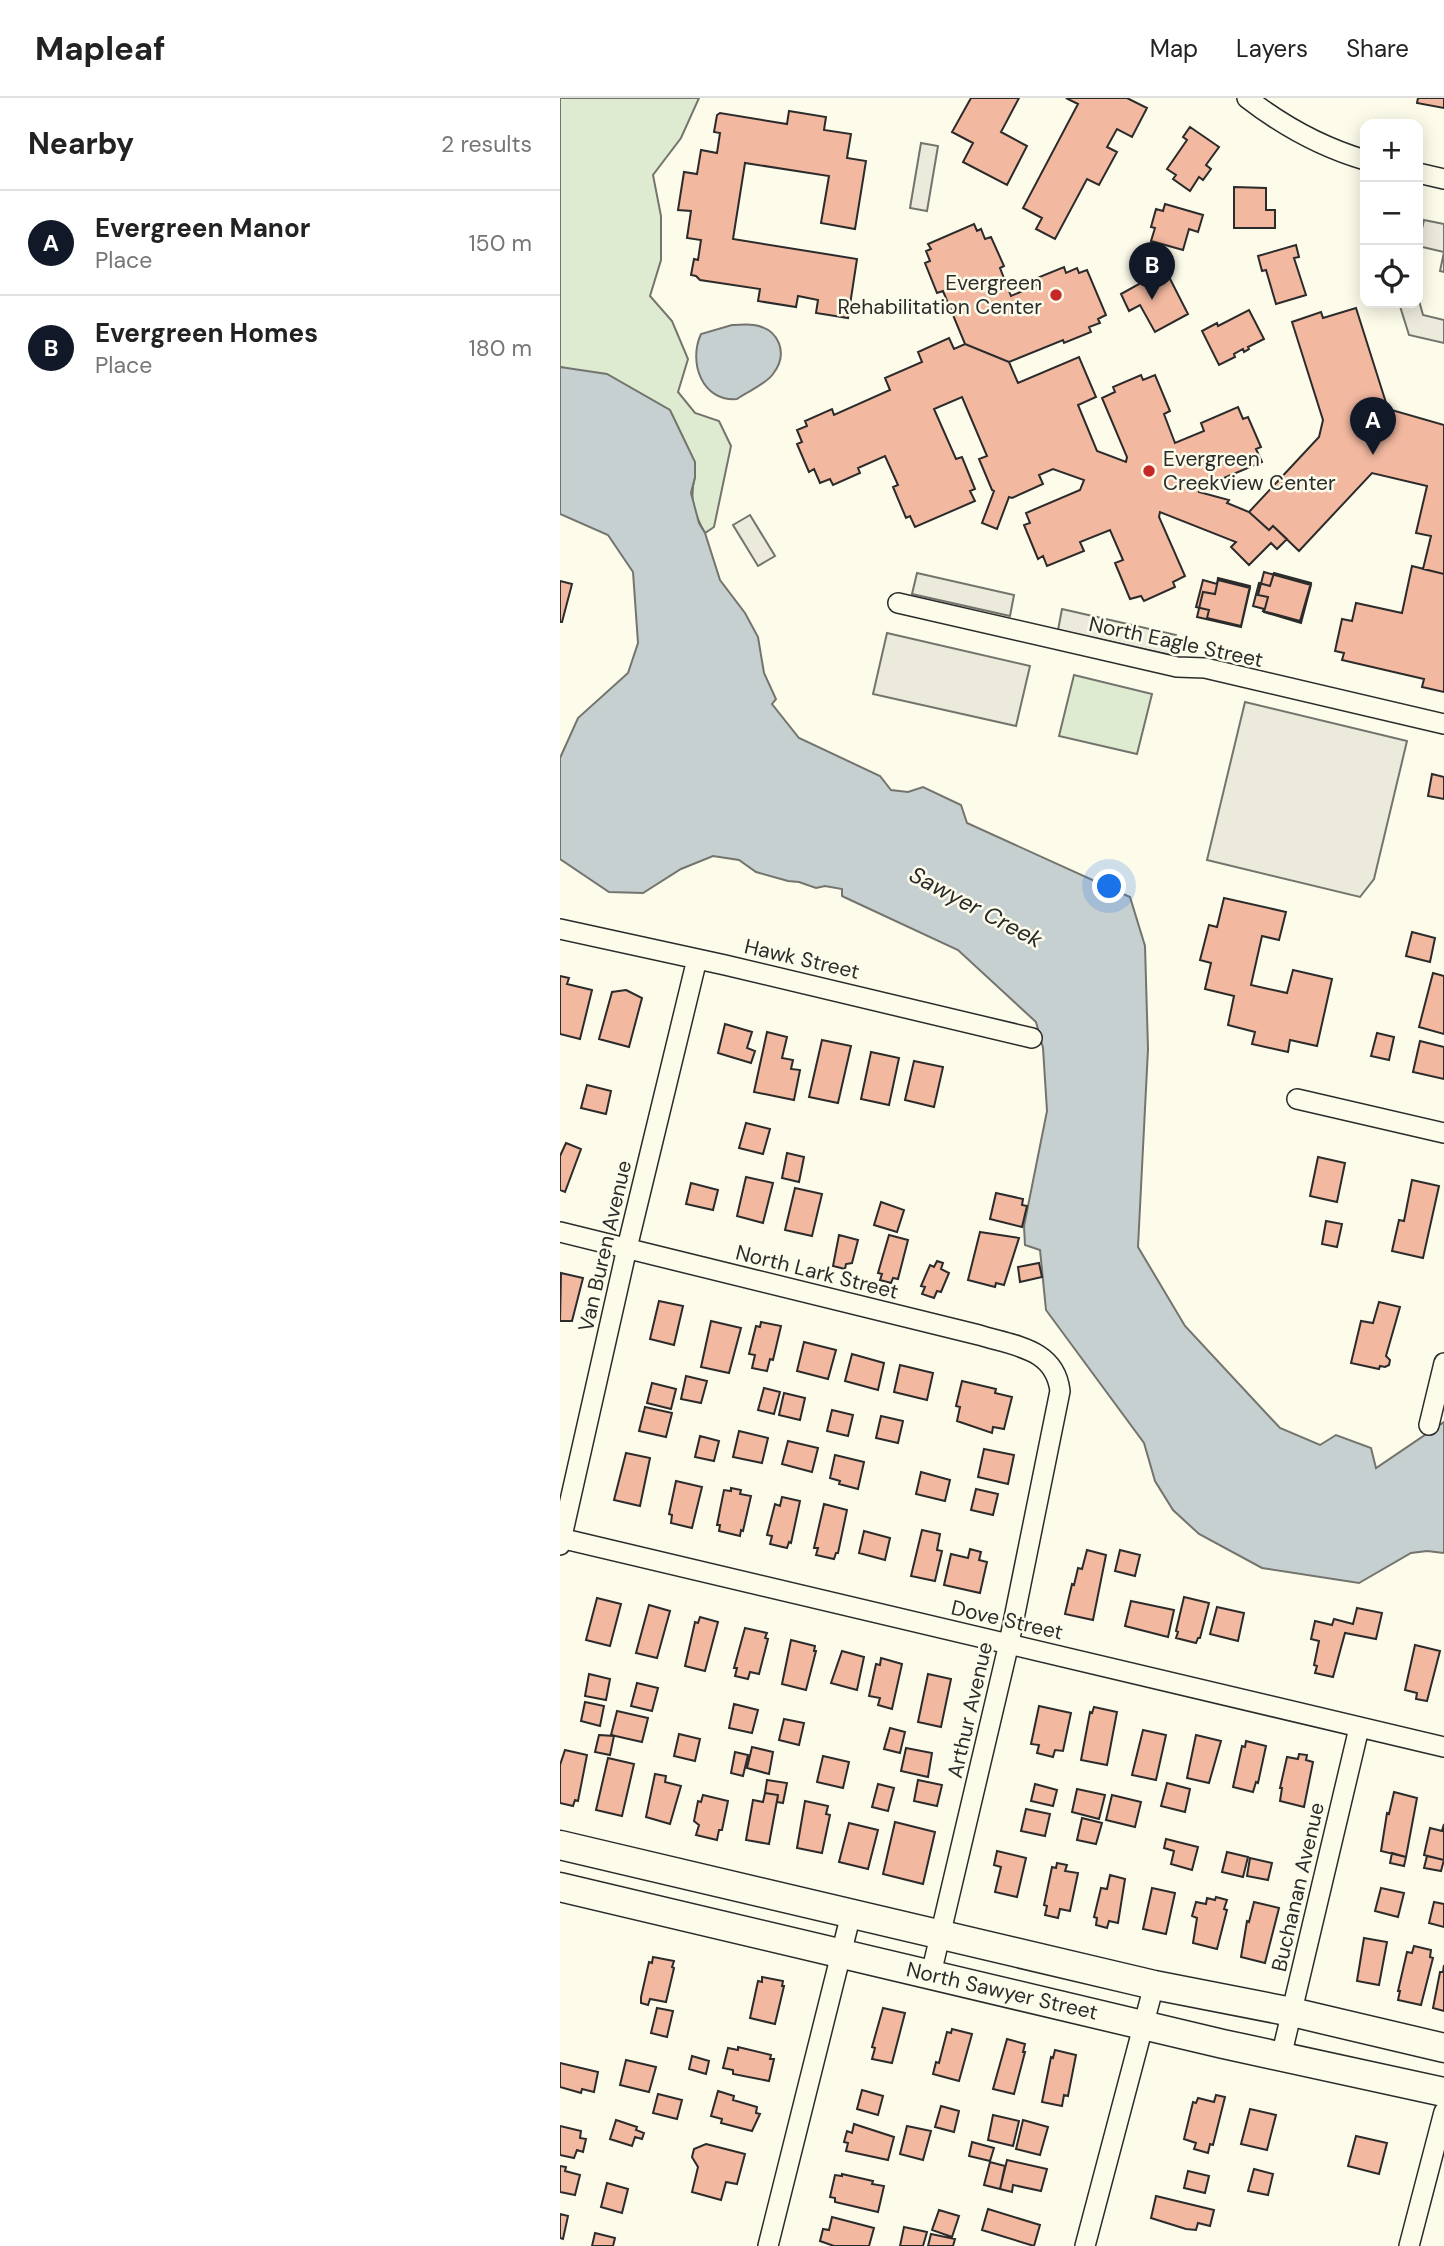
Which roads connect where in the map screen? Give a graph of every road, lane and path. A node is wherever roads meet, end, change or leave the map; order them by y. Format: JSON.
{"nodes":[{"id":1,"x":1247,"y":98,"type":"edge"},
{"id":2,"x":1360,"y":158,"type":"edge"},
{"id":3,"x":1423,"y":174,"type":"edge"},
{"id":4,"x":1444,"y":179,"type":"edge"},
{"id":5,"x":898,"y":603,"type":"dead end"},
{"id":6,"x":1444,"y":724,"type":"edge"},
{"id":7,"x":560,"y":929,"type":"edge"},
{"id":8,"x":697,"y":959,"type":"junction"},
{"id":9,"x":1032,"y":1038,"type":"dead end"},
{"id":10,"x":1297,"y":1099,"type":"dead end"},
{"id":11,"x":1444,"y":1133,"type":"edge"},
{"id":12,"x":560,"y":1232,"type":"edge"},
{"id":13,"x":627,"y":1248,"type":"junction"},
{"id":14,"x":1444,"y":1363,"type":"edge"},
{"id":15,"x":1056,"y":1371,"type":"joint"},
{"id":16,"x":1429,"y":1425,"type":"dead end"},
{"id":17,"x":560,"y":1541,"type":"edge"},
{"id":18,"x":1009,"y":1643,"type":"junction"},
{"id":19,"x":1359,"y":1728,"type":"junction"},
{"id":20,"x":1444,"y":1748,"type":"edge"},
{"id":21,"x":561,"y":1848,"type":"edge"},
{"id":22,"x":560,"y":1886,"type":"edge"},
{"id":23,"x":851,"y":1914,"type":"junction"},
{"id":24,"x":941,"y":1935,"type":"junction"},
{"id":25,"x":841,"y":1954,"type":"junction"},
{"id":26,"x":931,"y":1975,"type":"junction"},
{"id":27,"x":1154,"y":1985,"type":"junction"},
{"id":28,"x":1292,"y":2012,"type":"junction"},
{"id":29,"x":1144,"y":2024,"type":"junction"},
{"id":30,"x":1444,"y":2048,"type":"edge"},
{"id":31,"x":1281,"y":2057,"type":"junction"},
{"id":32,"x":1444,"y":2092,"type":"edge"},
{"id":33,"x":1444,"y":2112,"type":"edge"},
{"id":34,"x":768,"y":2246,"type":"edge"},
{"id":35,"x":1085,"y":2246,"type":"edge"},
{"id":36,"x":1409,"y":2246,"type":"edge"}],
"edges":[{"from":1,"to":2,"type":"street"},
{"from":3,"to":4,"type":"street"},
{"from":5,"to":6,"type":"street","name":"North Eagle Street"},
{"from":7,"to":8,"type":"street","name":"Hawk Street"},
{"from":8,"to":9,"type":"street","name":"Hawk Street"},
{"from":8,"to":13,"type":"street","name":"Van Buren Avenue"},
{"from":10,"to":11,"type":"street"},
{"from":12,"to":13,"type":"street","name":"North Lark Street"},
{"from":13,"to":15,"type":"street","name":"North Lark Street"},
{"from":13,"to":17,"type":"street","name":"Van Buren Avenue"},
{"from":14,"to":16,"type":"street"},
{"from":15,"to":18,"type":"street","name":"Arthur Avenue"},
{"from":17,"to":18,"type":"street","name":"Dove Street"},
{"from":18,"to":19,"type":"street","name":"Dove Street"},
{"from":18,"to":24,"type":"street","name":"Arthur Avenue"},
{"from":19,"to":20,"type":"street","name":"Dove Street"},
{"from":19,"to":28,"type":"street","name":"Buchanan Avenue"},
{"from":21,"to":23,"type":"street","name":"North Sawyer Street"},
{"from":22,"to":25,"type":"street","name":"North Sawyer Street"},
{"from":23,"to":24,"type":"street","name":"North Sawyer Street"},
{"from":23,"to":25,"type":"street"},
{"from":24,"to":26,"type":"street","name":"Arthur Avenue"},
{"from":24,"to":27,"type":"street","name":"North Sawyer Street"},
{"from":25,"to":26,"type":"street","name":"North Sawyer Street"},
{"from":25,"to":34,"type":"street"},
{"from":26,"to":29,"type":"street","name":"North Sawyer Street"},
{"from":27,"to":28,"type":"street","name":"North Sawyer Street"},
{"from":27,"to":29,"type":"street"},
{"from":28,"to":30,"type":"street","name":"North Sawyer Street"},
{"from":28,"to":31,"type":"street","name":"Buchanan Avenue"},
{"from":29,"to":31,"type":"street","name":"North Sawyer Street"},
{"from":29,"to":35,"type":"street"},
{"from":31,"to":32,"type":"street","name":"North Sawyer Street"},
{"from":33,"to":36,"type":"street"}]}
